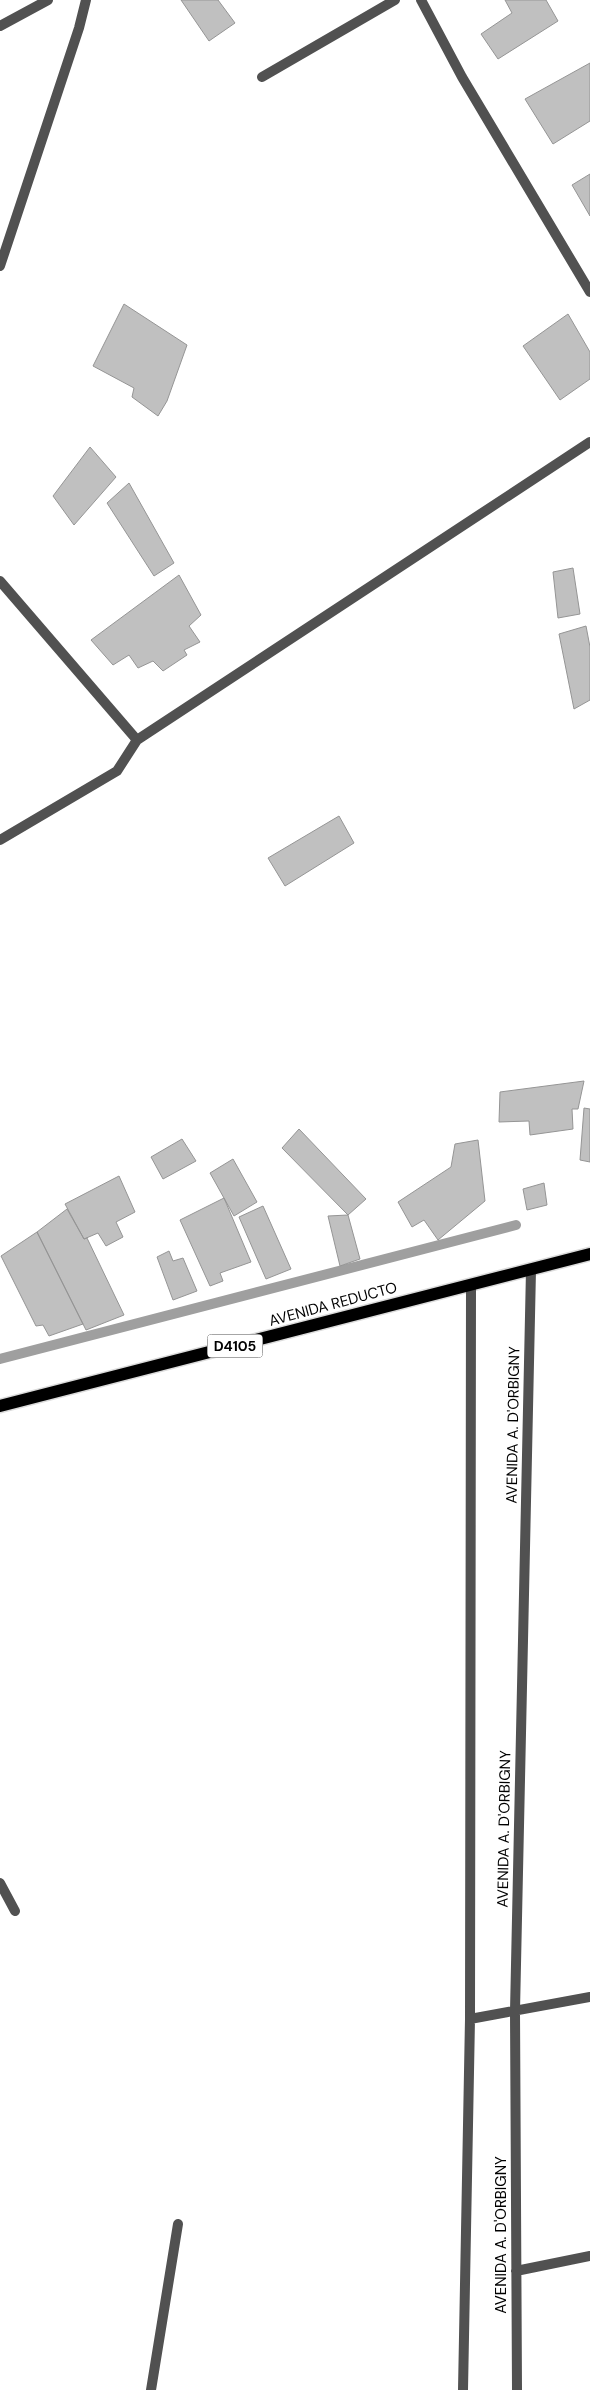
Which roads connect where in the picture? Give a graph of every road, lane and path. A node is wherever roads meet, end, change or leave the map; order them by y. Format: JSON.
{"nodes":[{"id":1,"x":48,"y":0,"type":"edge"},
{"id":2,"x":86,"y":0,"type":"edge"},
{"id":3,"x":395,"y":0,"type":"edge"},
{"id":4,"x":421,"y":0,"type":"edge"},
{"id":5,"x":0,"y":26,"type":"edge"},
{"id":6,"x":262,"y":77,"type":"dead end"},
{"id":7,"x":0,"y":266,"type":"edge"},
{"id":8,"x":590,"y":292,"type":"edge"},
{"id":9,"x":590,"y":442,"type":"edge"},
{"id":10,"x":0,"y":581,"type":"edge"},
{"id":11,"x":137,"y":740,"type":"junction"},
{"id":12,"x":0,"y":840,"type":"edge"},
{"id":13,"x":590,"y":1254,"type":"edge"},
{"id":14,"x":531,"y":1270,"type":"junction"},
{"id":15,"x":471,"y":1285,"type":"junction"},
{"id":16,"x":0,"y":1406,"type":"edge"},
{"id":17,"x":0,"y":1883,"type":"edge"},
{"id":18,"x":14,"y":1911,"type":"dead end"},
{"id":19,"x":590,"y":1997,"type":"edge"},
{"id":20,"x":515,"y":2010,"type":"junction"},
{"id":21,"x":470,"y":2019,"type":"junction"},
{"id":22,"x":178,"y":2224,"type":"dead end"},
{"id":23,"x":590,"y":2256,"type":"edge"},
{"id":24,"x":516,"y":2271,"type":"junction"},
{"id":25,"x":151,"y":2390,"type":"edge"},
{"id":26,"x":464,"y":2390,"type":"edge"},
{"id":27,"x":517,"y":2390,"type":"edge"}],
"edges":[{"from":1,"to":5,"type":"street"},
{"from":2,"to":7,"type":"street"},
{"from":3,"to":6,"type":"street"},
{"from":4,"to":8,"type":"street"},
{"from":9,"to":11,"type":"street"},
{"from":10,"to":11,"type":"street"},
{"from":11,"to":12,"type":"street"},
{"from":13,"to":14,"type":"main road","number":"D4105"},
{"from":14,"to":15,"type":"main road","number":"D4105"},
{"from":14,"to":20,"type":"street","name":"AVENIDA A. D'ORBIGNY"},
{"from":15,"to":16,"type":"main road","name":"AVENIDA REDUCTO","number":"D4105"},
{"from":15,"to":21,"type":"street"},
{"from":17,"to":18,"type":"street"},
{"from":19,"to":20,"type":"street"},
{"from":20,"to":21,"type":"street"},
{"from":20,"to":24,"type":"street","name":"AVENIDA A. D'ORBIGNY"},
{"from":21,"to":26,"type":"street"},
{"from":22,"to":25,"type":"street"},
{"from":23,"to":24,"type":"street"},
{"from":24,"to":27,"type":"street","name":"AVENIDA A. D'ORBIGNY"}]}
